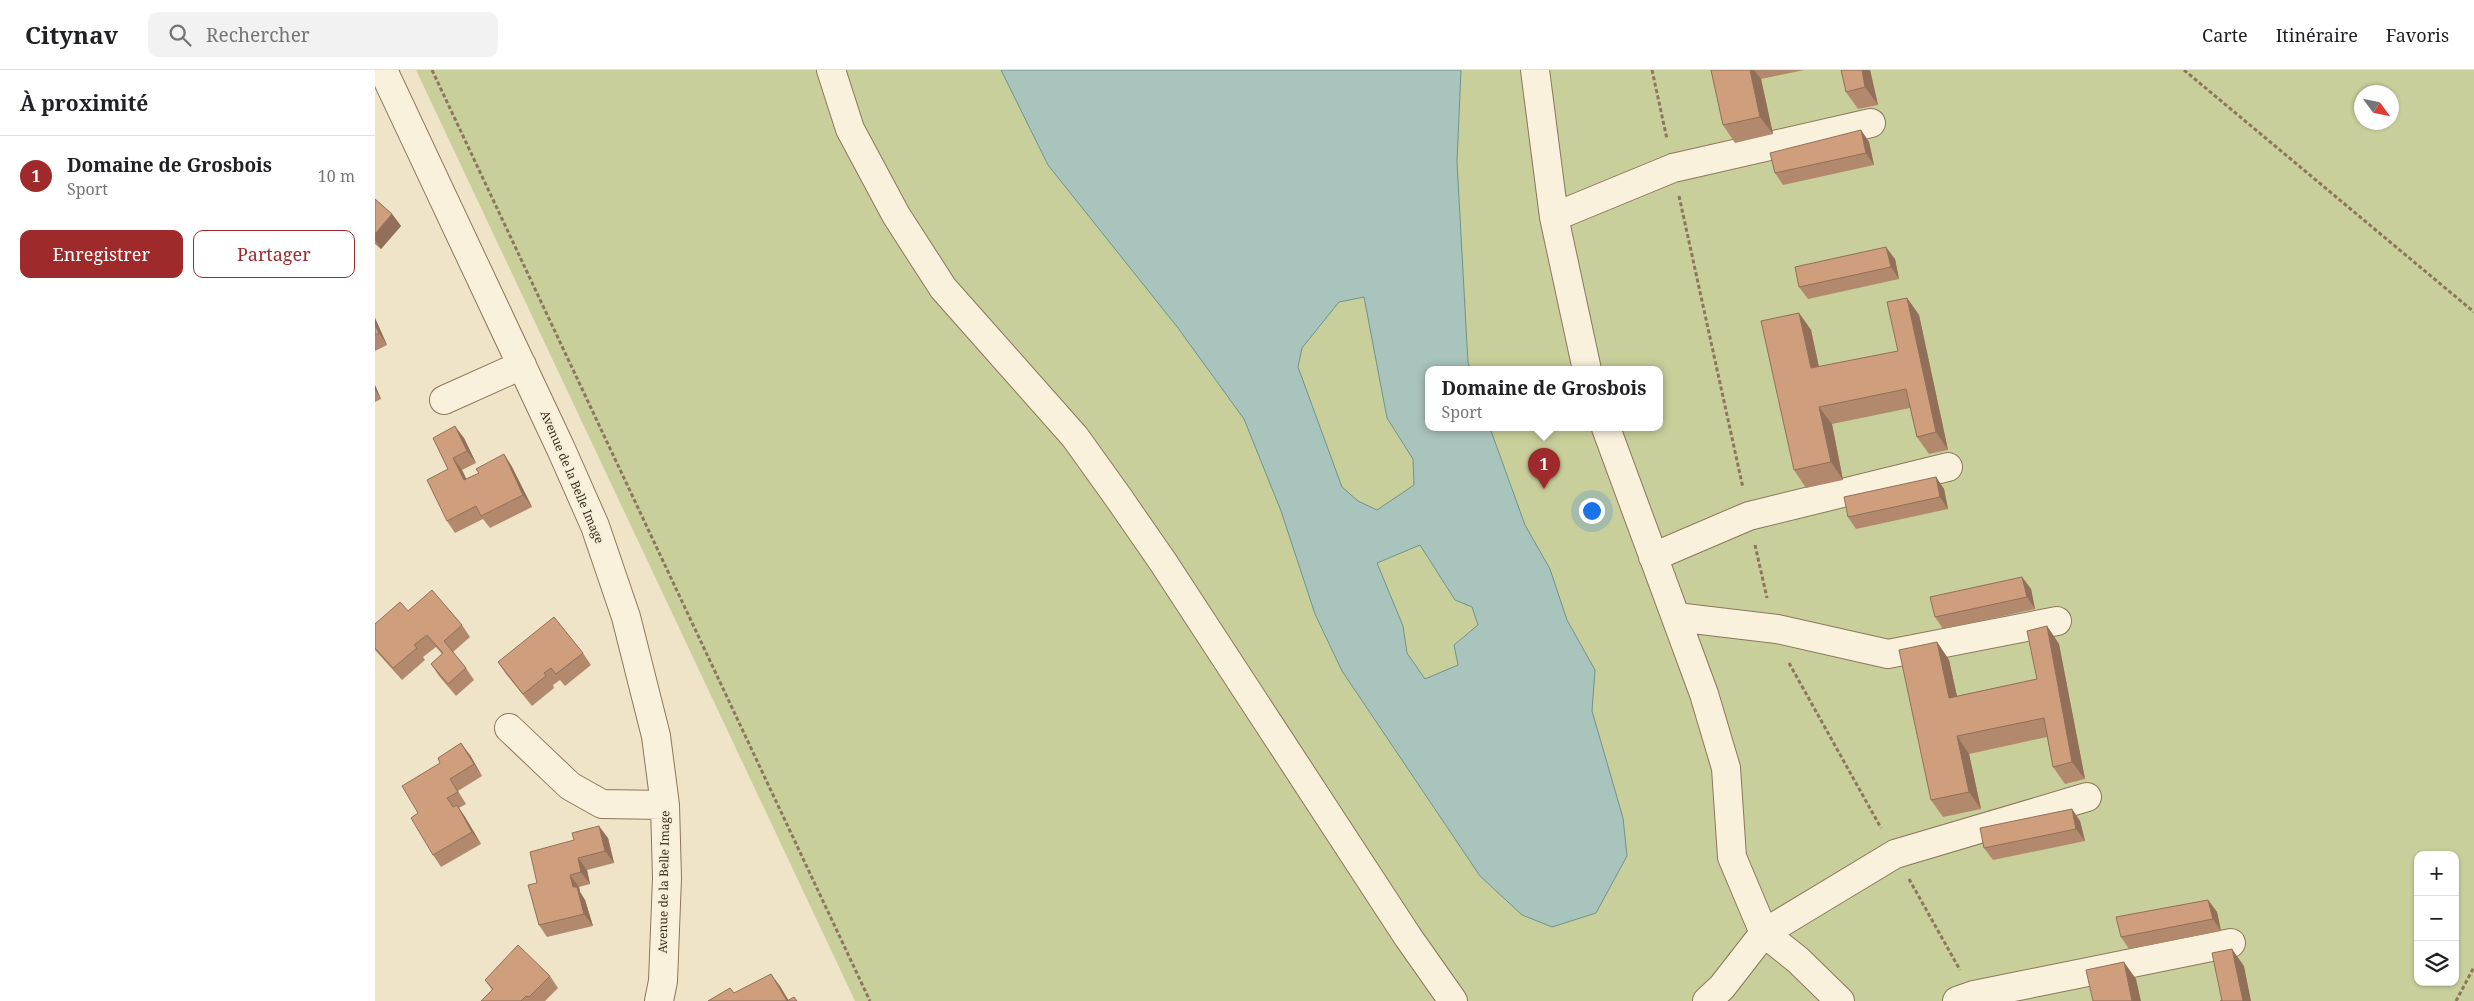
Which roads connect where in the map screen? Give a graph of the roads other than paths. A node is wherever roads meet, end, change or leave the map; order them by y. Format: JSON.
{"nodes":[{"id":1,"x":383,"y":70,"type":"edge"},
{"id":2,"x":831,"y":70,"type":"edge"},
{"id":3,"x":1535,"y":70,"type":"edge"},
{"id":4,"x":1871,"y":123,"type":"dead end"},
{"id":5,"x":1554,"y":217,"type":"junction"},
{"id":6,"x":522,"y":365,"type":"junction"},
{"id":7,"x":1586,"y":366,"type":"edge"},
{"id":8,"x":445,"y":400,"type":"dead end"},
{"id":9,"x":1607,"y":431,"type":"edge"},
{"id":10,"x":1948,"y":467,"type":"dead end"},
{"id":11,"x":1653,"y":557,"type":"junction"},
{"id":12,"x":1676,"y":618,"type":"junction"},
{"id":13,"x":2057,"y":621,"type":"dead end"},
{"id":14,"x":509,"y":728,"type":"dead end"},
{"id":15,"x":2087,"y":797,"type":"dead end"},
{"id":16,"x":665,"y":805,"type":"junction"},
{"id":17,"x":1764,"y":933,"type":"junction"},
{"id":18,"x":2231,"y":943,"type":"dead end"},
{"id":19,"x":1966,"y":998,"type":"edge"},
{"id":20,"x":659,"y":1001,"type":"edge"},
{"id":21,"x":1453,"y":1001,"type":"edge"},
{"id":22,"x":1707,"y":1001,"type":"edge"},
{"id":23,"x":1840,"y":1001,"type":"edge"}],
"edges":[{"from":1,"to":6,"type":"street","name":"Avenue de la Belle Image"},
{"from":2,"to":21,"type":"street"},
{"from":3,"to":5,"type":"street"},
{"from":4,"to":5,"type":"street"},
{"from":5,"to":7,"type":"street"},
{"from":6,"to":8,"type":"street"},
{"from":6,"to":16,"type":"street","name":"Avenue de la Belle Image"},
{"from":9,"to":11,"type":"street"},
{"from":10,"to":11,"type":"street"},
{"from":11,"to":12,"type":"street"},
{"from":12,"to":13,"type":"street"},
{"from":12,"to":17,"type":"street"},
{"from":14,"to":16,"type":"street"},
{"from":15,"to":17,"type":"street"},
{"from":16,"to":20,"type":"street","name":"Avenue de la Belle Image"},
{"from":17,"to":22,"type":"street"},
{"from":17,"to":23,"type":"street"},
{"from":18,"to":19,"type":"street"}]}
